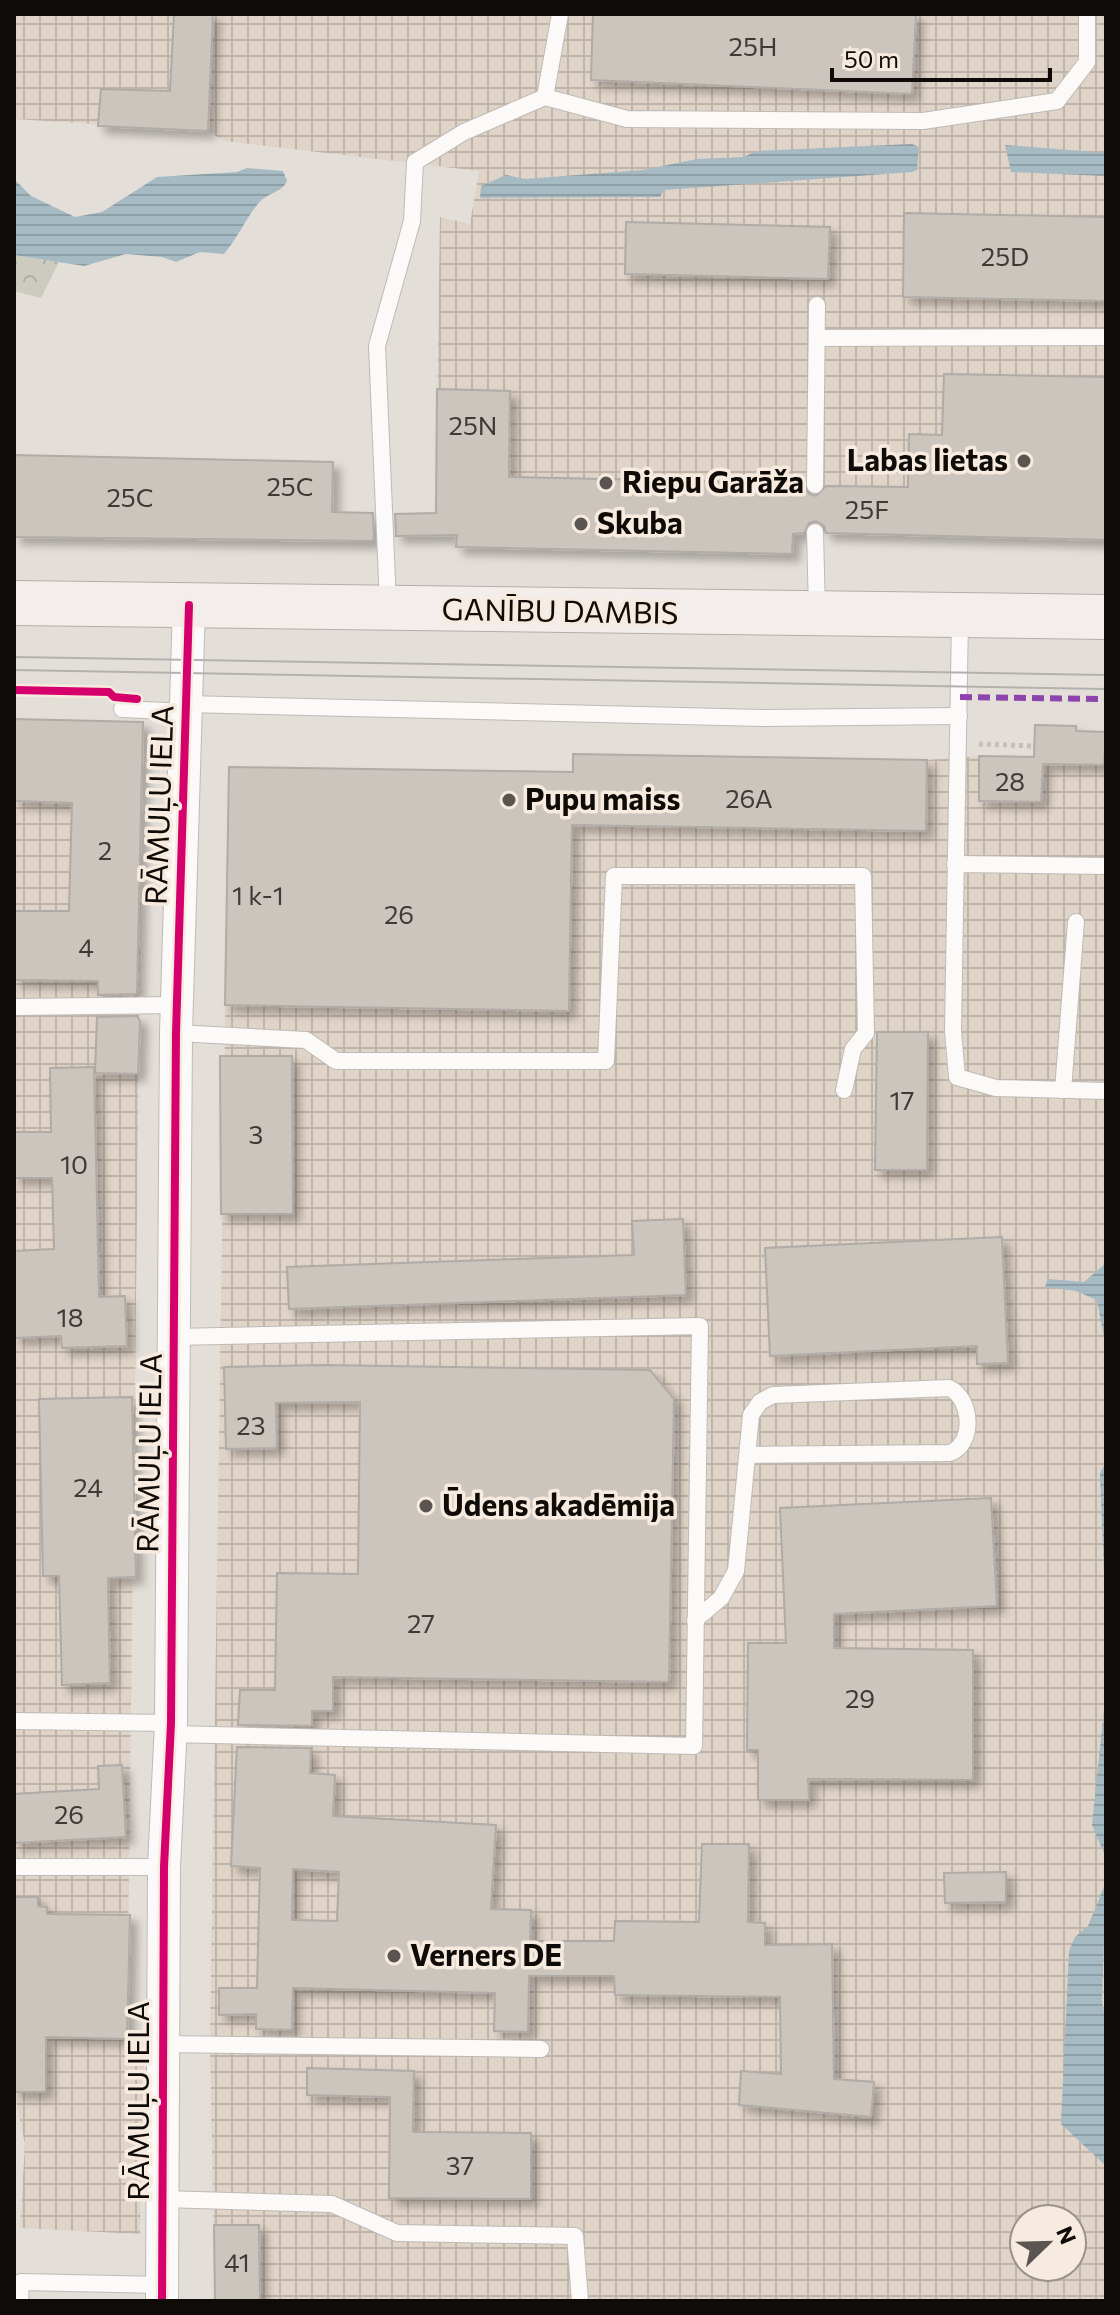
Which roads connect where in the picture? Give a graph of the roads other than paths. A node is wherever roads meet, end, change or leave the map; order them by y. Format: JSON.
{"nodes":[{"id":1,"x":560,"y":14,"type":"edge"},
{"id":2,"x":1087,"y":14,"type":"edge"},
{"id":3,"x":545,"y":97,"type":"junction"},
{"id":4,"x":817,"y":305,"type":"dead end"},
{"id":5,"x":1106,"y":337,"type":"edge"},
{"id":6,"x":817,"y":338,"type":"junction"},
{"id":7,"x":815,"y":485,"type":"dead end"},
{"id":8,"x":815,"y":532,"type":"dead end"},
{"id":9,"x":14,"y":603,"type":"edge"},
{"id":10,"x":189,"y":605,"type":"junction"},
{"id":11,"x":388,"y":610,"type":"junction"},
{"id":12,"x":817,"y":616,"type":"junction"},
{"id":13,"x":1106,"y":617,"type":"edge"},
{"id":14,"x":960,"y":618,"type":"junction"},
{"id":15,"x":187,"y":708,"type":"junction"},
{"id":16,"x":122,"y":709,"type":"dead end"},
{"id":17,"x":959,"y":716,"type":"junction"},
{"id":18,"x":955,"y":864,"type":"junction"},
{"id":19,"x":1106,"y":866,"type":"edge"},
{"id":20,"x":1076,"y":922,"type":"dead end"},
{"id":21,"x":14,"y":1007,"type":"edge"},
{"id":22,"x":177,"y":1019,"type":"junction"},
{"id":23,"x":844,"y":1090,"type":"dead end"},
{"id":24,"x":1063,"y":1090,"type":"junction"},
{"id":25,"x":1106,"y":1091,"type":"edge"},
{"id":26,"x":175,"y":1337,"type":"junction"},
{"id":27,"x":748,"y":1455,"type":"junction"},
{"id":28,"x":695,"y":1620,"type":"junction"},
{"id":29,"x":14,"y":1721,"type":"edge"},
{"id":30,"x":171,"y":1729,"type":"junction"},
{"id":31,"x":14,"y":1867,"type":"edge"},
{"id":32,"x":164,"y":1867,"type":"junction"},
{"id":33,"x":163,"y":2044,"type":"junction"},
{"id":34,"x":541,"y":2049,"type":"dead end"},
{"id":35,"x":162,"y":2199,"type":"junction"},
{"id":36,"x":162,"y":2293,"type":"edge"},
{"id":37,"x":20,"y":2301,"type":"edge"},
{"id":38,"x":580,"y":2301,"type":"edge"}],
"edges":[{"from":1,"to":3,"type":"lane"},
{"from":2,"to":3,"type":"lane"},
{"from":3,"to":11,"type":"lane"},
{"from":4,"to":6,"type":"lane"},
{"from":5,"to":6,"type":"lane"},
{"from":6,"to":7,"type":"lane"},
{"from":8,"to":12,"type":"lane"},
{"from":9,"to":10,"type":"main road","name":"GANĪBU DAMBIS"},
{"from":10,"to":11,"type":"main road","name":"GANĪBU DAMBIS"},
{"from":10,"to":15,"type":"street","name":"RĀMUĻU IELA"},
{"from":11,"to":12,"type":"main road","name":"GANĪBU DAMBIS"},
{"from":12,"to":14,"type":"main road","name":"GANĪBU DAMBIS"},
{"from":13,"to":14,"type":"main road","name":"GANĪBU DAMBIS"},
{"from":14,"to":17,"type":"lane"},
{"from":15,"to":16,"type":"lane"},
{"from":15,"to":17,"type":"lane"},
{"from":15,"to":22,"type":"street","name":"RĀMUĻU IELA"},
{"from":17,"to":18,"type":"lane"},
{"from":18,"to":19,"type":"lane"},
{"from":18,"to":24,"type":"lane"},
{"from":20,"to":24,"type":"lane"},
{"from":21,"to":22,"type":"lane"},
{"from":22,"to":23,"type":"lane"},
{"from":22,"to":26,"type":"street","name":"RĀMUĻU IELA"},
{"from":24,"to":25,"type":"lane"},
{"from":26,"to":28,"type":"lane"},
{"from":26,"to":30,"type":"street","name":"RĀMUĻU IELA"},
{"from":27,"to":27,"type":"lane"},
{"from":27,"to":28,"type":"lane"},
{"from":28,"to":30,"type":"lane"},
{"from":29,"to":30,"type":"lane"},
{"from":30,"to":32,"type":"street","name":"RĀMUĻU IELA"},
{"from":31,"to":32,"type":"lane"},
{"from":32,"to":33,"type":"street","name":"RĀMUĻU IELA"},
{"from":33,"to":34,"type":"lane"},
{"from":33,"to":35,"type":"street","name":"RĀMUĻU IELA"},
{"from":35,"to":36,"type":"street","name":"RĀMUĻU IELA"},
{"from":35,"to":38,"type":"lane"},
{"from":36,"to":37,"type":"lane"}]}
